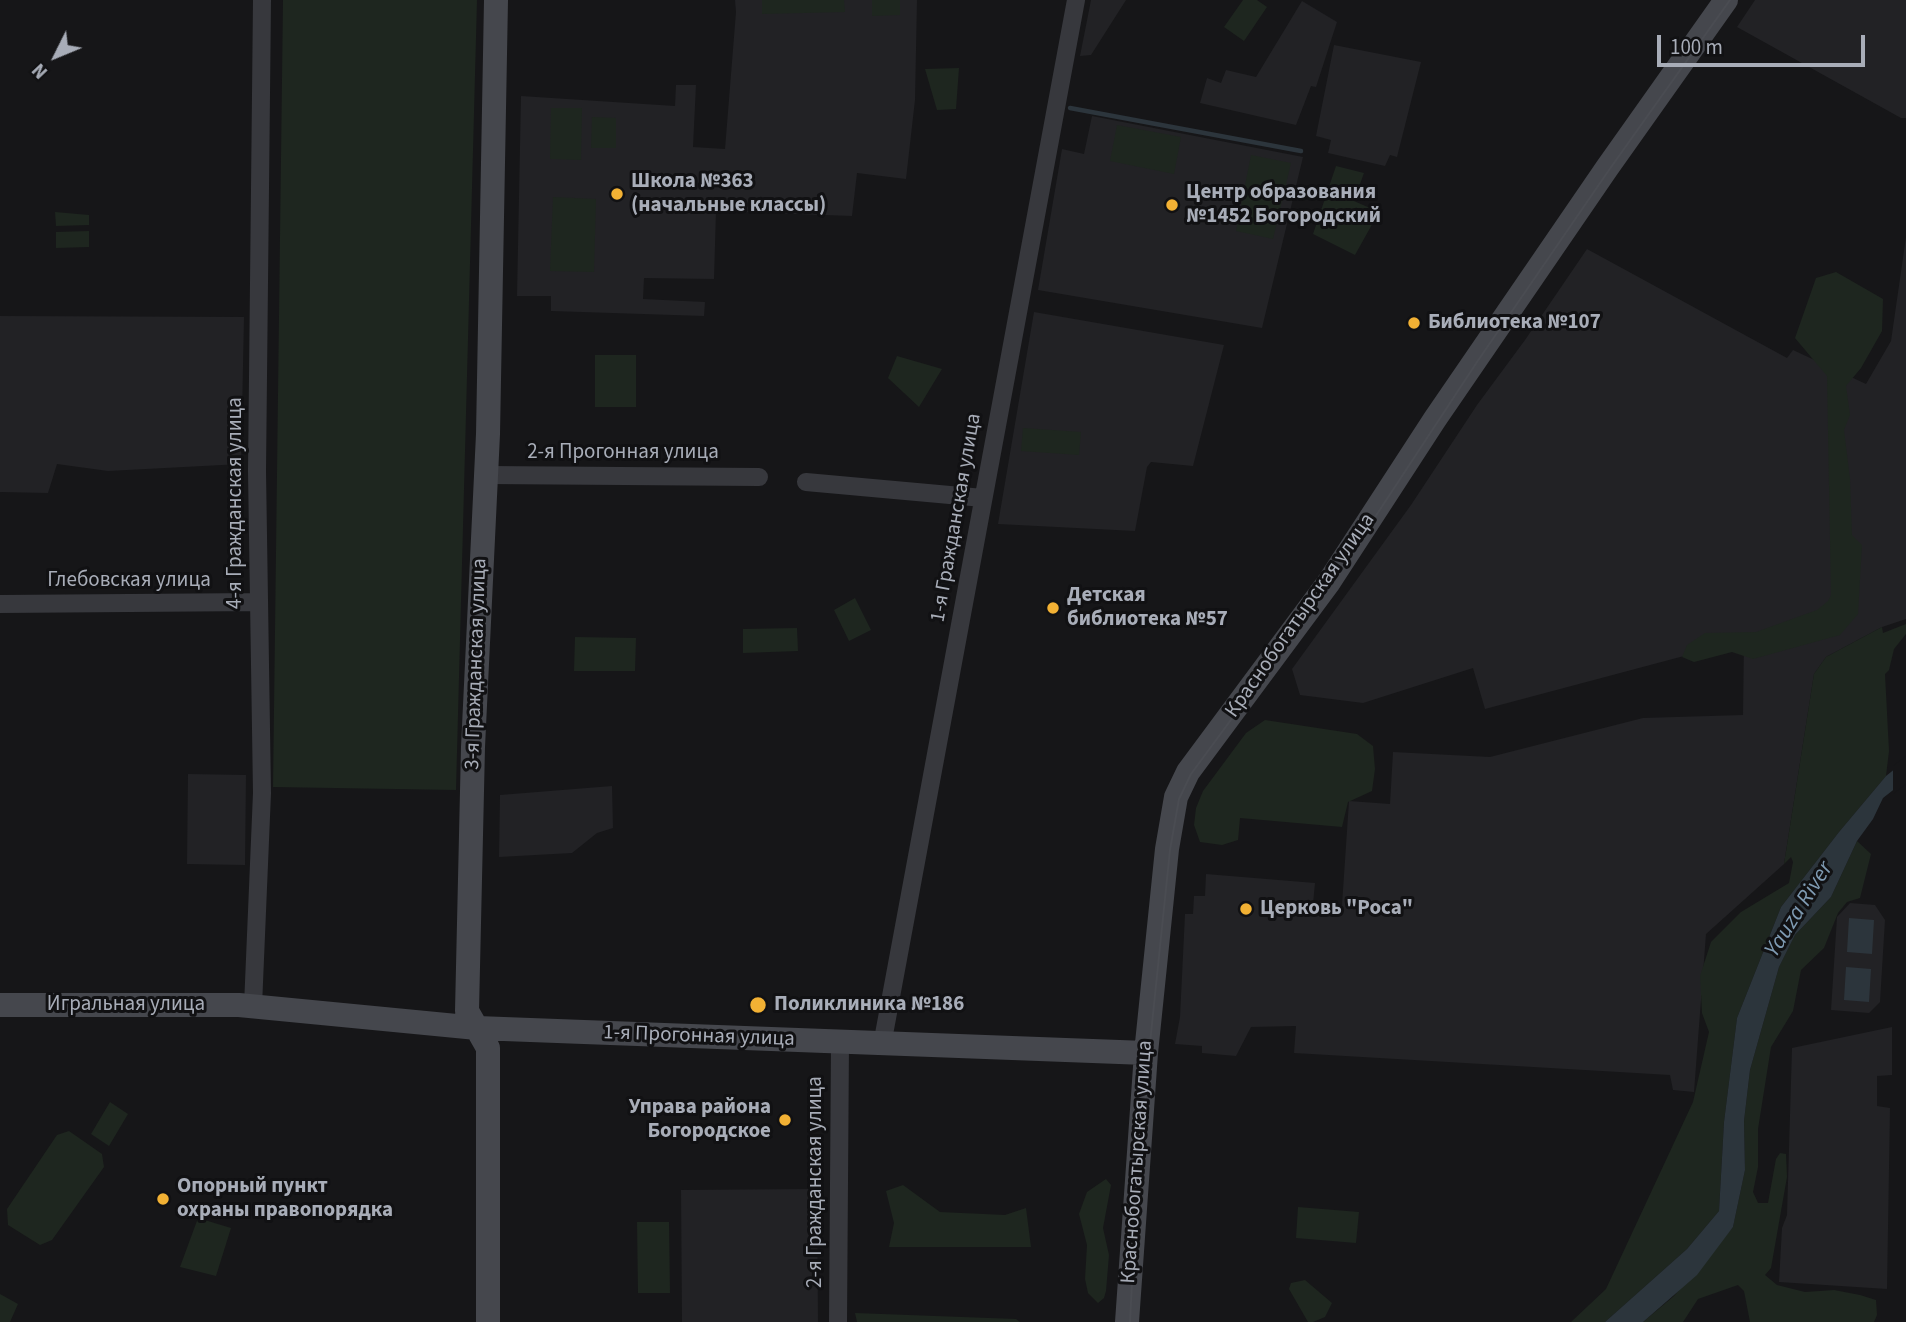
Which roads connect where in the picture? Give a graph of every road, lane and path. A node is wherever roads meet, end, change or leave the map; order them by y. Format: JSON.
{"nodes":[{"id":1,"x":262,"y":0,"type":"edge"},
{"id":2,"x":496,"y":0,"type":"edge"},
{"id":3,"x":1076,"y":0,"type":"edge"},
{"id":4,"x":1726,"y":0,"type":"edge"},
{"id":5,"x":486,"y":475,"type":"junction"},
{"id":6,"x":759,"y":477,"type":"dead end"},
{"id":7,"x":806,"y":482,"type":"dead end"},
{"id":8,"x":983,"y":498,"type":"junction"},
{"id":9,"x":259,"y":602,"type":"junction"},
{"id":10,"x":0,"y":604,"type":"edge"},
{"id":11,"x":0,"y":1005,"type":"edge"},
{"id":12,"x":253,"y":1006,"type":"junction"},
{"id":13,"x":477,"y":1028,"type":"junction"},
{"id":14,"x":840,"y":1043,"type":"junction"},
{"id":15,"x":881,"y":1045,"type":"junction"},
{"id":16,"x":1146,"y":1053,"type":"junction"},
{"id":17,"x":488,"y":1322,"type":"edge"},
{"id":18,"x":838,"y":1322,"type":"edge"},
{"id":19,"x":1127,"y":1322,"type":"edge"}],
"edges":[{"from":1,"to":9,"type":"street","name":"4-я Гражданская улица"},
{"from":2,"to":5,"type":"street","name":"3-я Гражданская улица"},
{"from":3,"to":8,"type":"street","name":"1-я Гражданская улица"},
{"from":4,"to":16,"type":"street","name":"Краснобогатырская улица"},
{"from":5,"to":6,"type":"street","name":"2-я Прогонная улица"},
{"from":5,"to":13,"type":"street","name":"3-я Гражданская улица"},
{"from":7,"to":8,"type":"street"},
{"from":8,"to":15,"type":"street","name":"1-я Гражданская улица"},
{"from":9,"to":10,"type":"street","name":"Глебовская улица"},
{"from":9,"to":12,"type":"street","name":"4-я Гражданская улица"},
{"from":11,"to":12,"type":"street","name":"Игральная улица"},
{"from":12,"to":13,"type":"street","name":"1-я Прогонная улица"},
{"from":13,"to":14,"type":"street","name":"1-я Прогонная улица"},
{"from":13,"to":17,"type":"street","name":"3-я Гражданская улица"},
{"from":14,"to":15,"type":"street","name":"1-я Прогонная улица"},
{"from":14,"to":18,"type":"street","name":"2-я Гражданская улица"},
{"from":15,"to":16,"type":"street","name":"1-я Прогонная улица"},
{"from":16,"to":19,"type":"street","name":"Краснобогатырская улица"}]}
